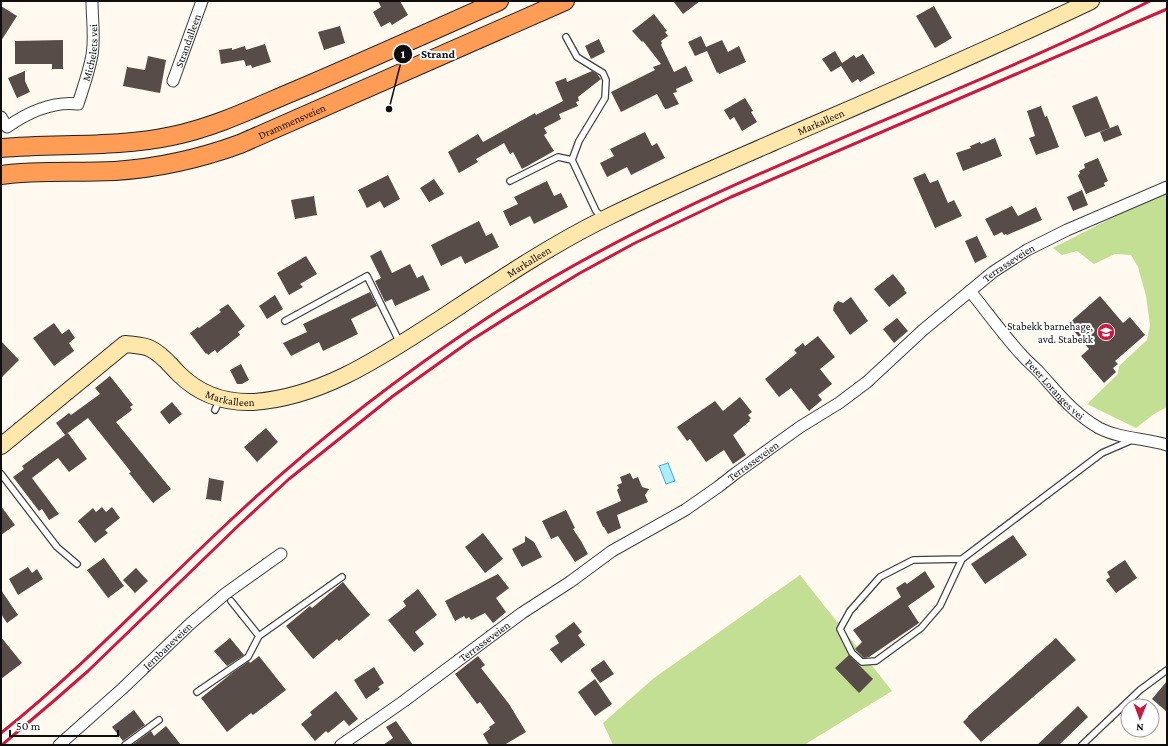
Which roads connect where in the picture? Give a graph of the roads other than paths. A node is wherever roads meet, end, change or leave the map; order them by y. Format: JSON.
{"nodes":[{"id":1,"x":92,"y":1,"type":"edge"},
{"id":2,"x":202,"y":1,"type":"edge"},
{"id":3,"x":499,"y":1,"type":"edge"},
{"id":4,"x":564,"y":1,"type":"edge"},
{"id":5,"x":1087,"y":2,"type":"edge"},
{"id":6,"x":566,"y":37,"type":"dead end"},
{"id":7,"x":172,"y":80,"type":"dead end"},
{"id":8,"x":4,"y":122,"type":"edge"},
{"id":9,"x":1,"y":148,"type":"edge"},
{"id":10,"x":572,"y":160,"type":"junction"},
{"id":11,"x":1,"y":175,"type":"edge"},
{"id":12,"x":510,"y":181,"type":"dead end"},
{"id":13,"x":1167,"y":187,"type":"edge"},
{"id":14,"x":604,"y":219,"type":"junction"},
{"id":15,"x":970,"y":291,"type":"junction"},
{"id":16,"x":285,"y":321,"type":"dead end"},
{"id":17,"x":401,"y":345,"type":"junction"},
{"id":18,"x":1135,"y":439,"type":"junction"},
{"id":19,"x":1167,"y":445,"type":"edge"},
{"id":20,"x":1,"y":446,"type":"edge"},
{"id":21,"x":1,"y":474,"type":"edge"},
{"id":22,"x":281,"y":554,"type":"dead end"},
{"id":23,"x":962,"y":559,"type":"junction"},
{"id":24,"x":77,"y":564,"type":"dead end"},
{"id":25,"x":342,"y":577,"type":"dead end"},
{"id":26,"x":231,"y":601,"type":"dead end"},
{"id":27,"x":259,"y":636,"type":"junction"},
{"id":28,"x":1167,"y":670,"type":"edge"},
{"id":29,"x":198,"y":692,"type":"dead end"},
{"id":30,"x":159,"y":720,"type":"dead end"},
{"id":31,"x":59,"y":745,"type":"edge"},
{"id":32,"x":125,"y":745,"type":"edge"},
{"id":33,"x":341,"y":745,"type":"edge"},
{"id":34,"x":1082,"y":745,"type":"edge"}],
"edges":[{"from":1,"to":8,"type":"street","name":"Michelets vei"},
{"from":2,"to":7,"type":"street","name":"Strandalleen"},
{"from":3,"to":9,"type":"highway"},
{"from":4,"to":11,"type":"highway","name":"Drammensveien"},
{"from":5,"to":14,"type":"main road","name":"Markalleen"},
{"from":6,"to":10,"type":"lane"},
{"from":10,"to":12,"type":"lane"},
{"from":10,"to":14,"type":"lane"},
{"from":13,"to":15,"type":"street","name":"Terrasseveien"},
{"from":14,"to":17,"type":"main road","name":"Markalleen"},
{"from":15,"to":18,"type":"street","name":"Peter Loranges vei"},
{"from":15,"to":33,"type":"street","name":"Terrasseveien"},
{"from":16,"to":17,"type":"lane"},
{"from":17,"to":20,"type":"main road","name":"Markalleen"},
{"from":18,"to":19,"type":"street","name":"Peter Loranges vei"},
{"from":18,"to":23,"type":"lane"},
{"from":21,"to":24,"type":"lane"},
{"from":22,"to":31,"type":"street","name":"Jernbaneveien"},
{"from":23,"to":23,"type":"lane"},
{"from":25,"to":27,"type":"lane"},
{"from":26,"to":27,"type":"lane"},
{"from":27,"to":29,"type":"lane"},
{"from":28,"to":34,"type":"lane"},
{"from":30,"to":32,"type":"lane"}]}
